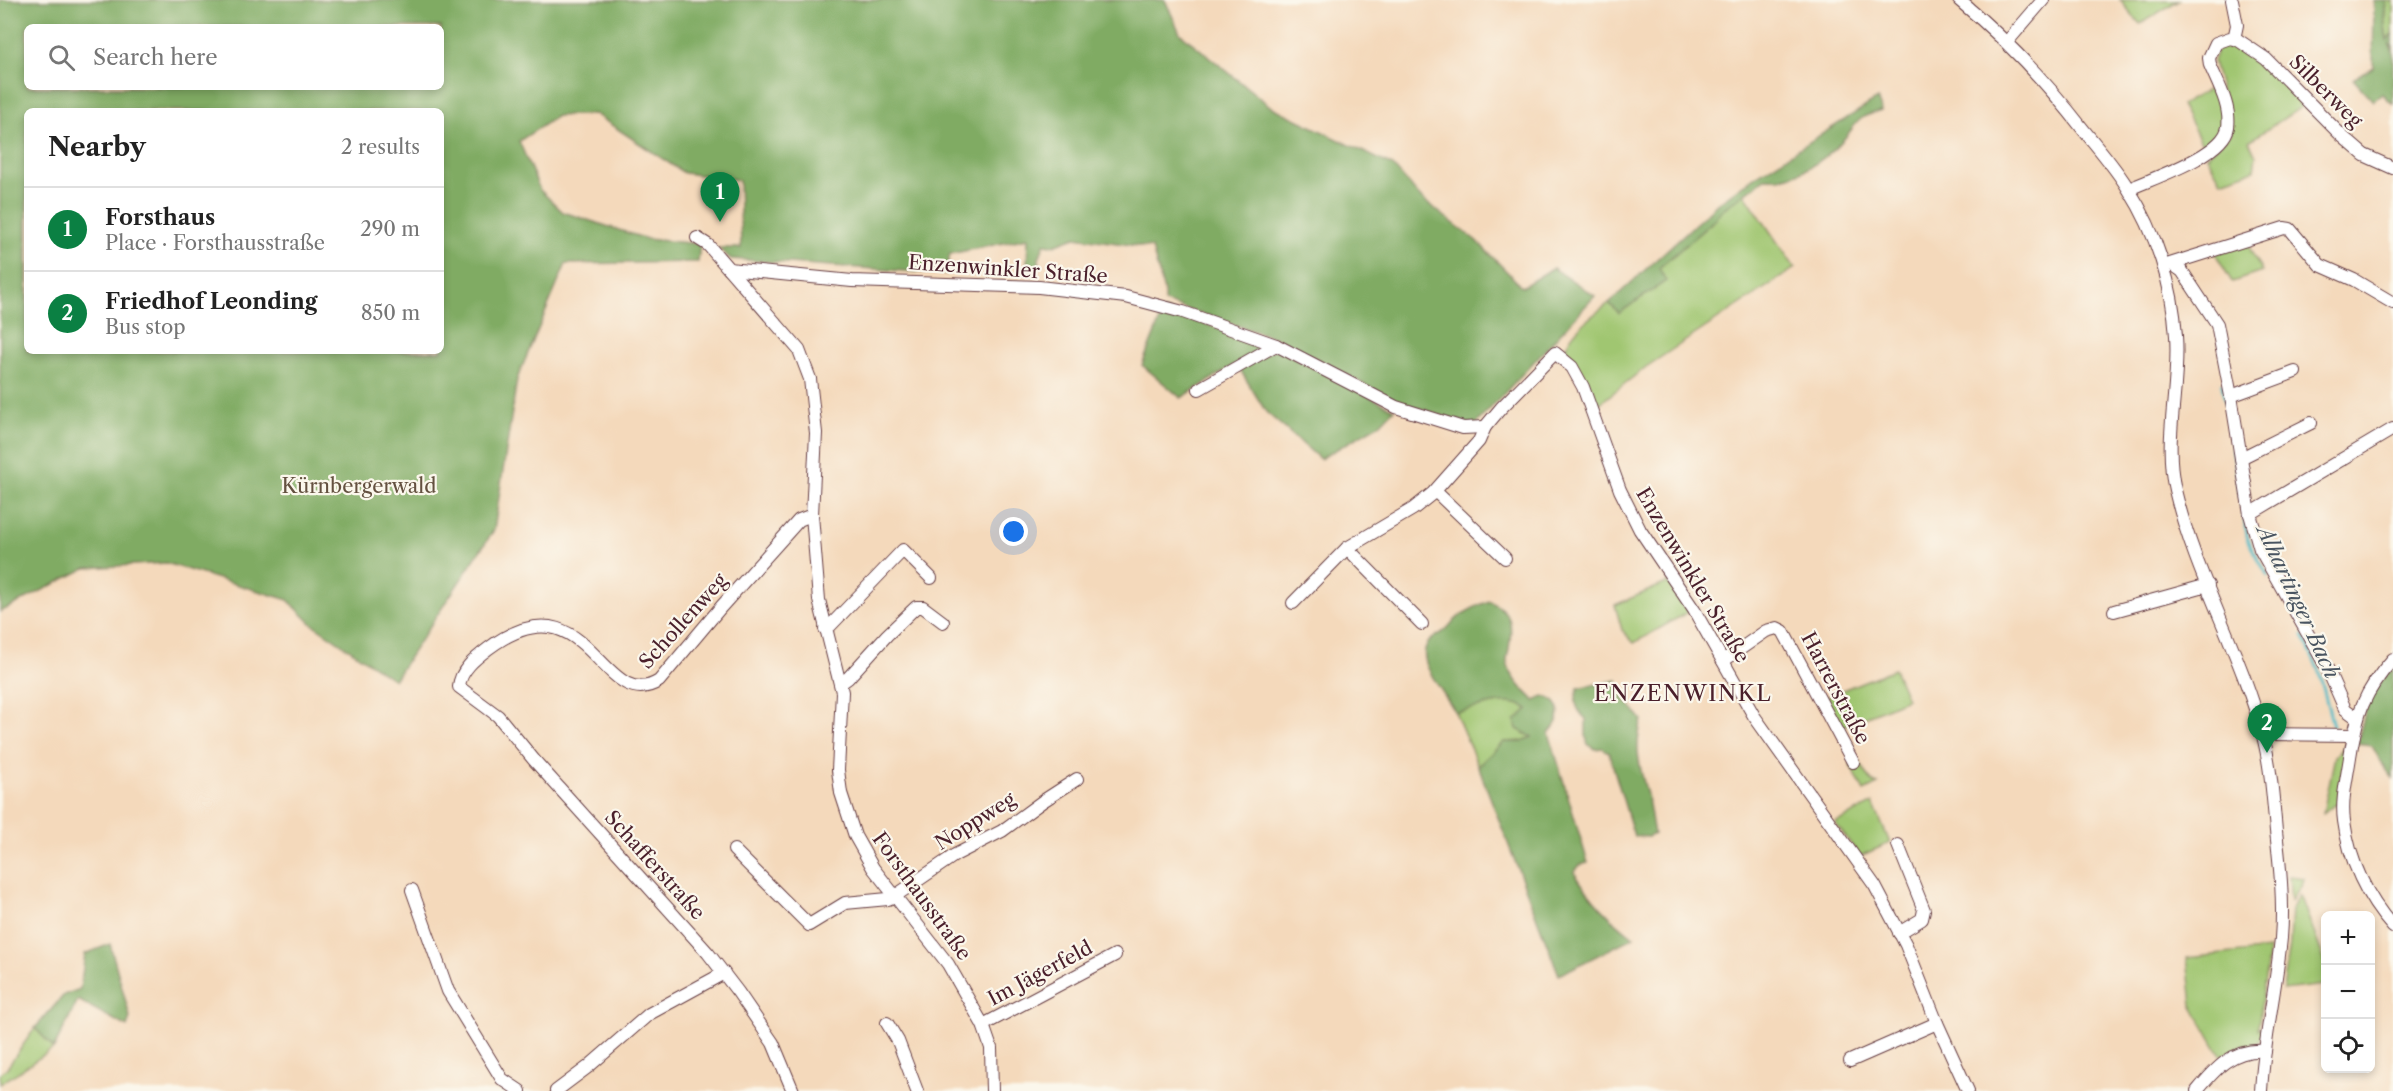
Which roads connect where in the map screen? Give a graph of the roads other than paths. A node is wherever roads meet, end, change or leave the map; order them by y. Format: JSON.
{"nodes":[{"id":1,"x":1959,"y":0,"type":"edge"},
{"id":2,"x":2043,"y":0,"type":"edge"},
{"id":3,"x":2232,"y":0,"type":"edge"},
{"id":4,"x":2234,"y":39,"type":"junction"},
{"id":5,"x":2007,"y":42,"type":"junction"},
{"id":6,"x":2393,"y":168,"type":"edge"},
{"id":7,"x":2129,"y":189,"type":"junction"},
{"id":8,"x":697,"y":238,"type":"dead end"},
{"id":9,"x":2167,"y":265,"type":"junction"},
{"id":10,"x":729,"y":268,"type":"junction"},
{"id":11,"x":2393,"y":303,"type":"edge"},
{"id":12,"x":1276,"y":345,"type":"junction"},
{"id":13,"x":2295,"y":372,"type":"dead end"},
{"id":14,"x":1199,"y":388,"type":"dead end"},
{"id":15,"x":2232,"y":396,"type":"junction"},
{"id":16,"x":2311,"y":423,"type":"dead end"},
{"id":17,"x":1485,"y":427,"type":"junction"},
{"id":18,"x":2393,"y":429,"type":"edge"},
{"id":19,"x":2241,"y":458,"type":"junction"},
{"id":20,"x":1435,"y":491,"type":"junction"},
{"id":21,"x":2250,"y":514,"type":"junction"},
{"id":22,"x":812,"y":515,"type":"junction"},
{"id":23,"x":1347,"y":548,"type":"junction"},
{"id":24,"x":1505,"y":558,"type":"dead end"},
{"id":25,"x":931,"y":578,"type":"dead end"},
{"id":26,"x":2208,"y":585,"type":"junction"},
{"id":27,"x":1293,"y":603,"type":"dead end"},
{"id":28,"x":2114,"y":611,"type":"dead end"},
{"id":29,"x":943,"y":622,"type":"dead end"},
{"id":30,"x":1422,"y":624,"type":"dead end"},
{"id":31,"x":825,"y":629,"type":"junction"},
{"id":32,"x":2393,"y":659,"type":"edge"},
{"id":33,"x":1724,"y":661,"type":"junction"},
{"id":34,"x":841,"y":682,"type":"junction"},
{"id":35,"x":459,"y":687,"type":"joint"},
{"id":36,"x":2357,"y":718,"type":"junction"},
{"id":37,"x":2263,"y":734,"type":"junction"},
{"id":38,"x":2354,"y":735,"type":"junction"},
{"id":39,"x":1853,"y":762,"type":"dead end"},
{"id":40,"x":1077,"y":779,"type":"dead end"},
{"id":41,"x":1898,"y":845,"type":"dead end"},
{"id":42,"x":734,"y":850,"type":"dead end"},
{"id":43,"x":412,"y":890,"type":"dead end"},
{"id":44,"x":895,"y":896,"type":"junction"},
{"id":45,"x":2393,"y":927,"type":"edge"},
{"id":46,"x":1899,"y":933,"type":"junction"},
{"id":47,"x":1115,"y":956,"type":"dead end"},
{"id":48,"x":724,"y":973,"type":"junction"},
{"id":49,"x":887,"y":1023,"type":"dead end"},
{"id":50,"x":1937,"y":1023,"type":"junction"},
{"id":51,"x":983,"y":1025,"type":"junction"},
{"id":52,"x":2265,"y":1051,"type":"junction"},
{"id":53,"x":1850,"y":1061,"type":"dead end"},
{"id":54,"x":520,"y":1091,"type":"edge"},
{"id":55,"x":555,"y":1091,"type":"edge"},
{"id":56,"x":793,"y":1091,"type":"edge"},
{"id":57,"x":917,"y":1091,"type":"edge"},
{"id":58,"x":992,"y":1091,"type":"edge"},
{"id":59,"x":1968,"y":1091,"type":"edge"},
{"id":60,"x":2197,"y":1091,"type":"edge"},
{"id":61,"x":2261,"y":1091,"type":"edge"}],
"edges":[{"from":1,"to":5,"type":"street"},
{"from":2,"to":5,"type":"street"},
{"from":3,"to":4,"type":"street"},
{"from":4,"to":6,"type":"street","name":"Silberweg"},
{"from":4,"to":7,"type":"street"},
{"from":5,"to":7,"type":"street"},
{"from":7,"to":9,"type":"street"},
{"from":8,"to":10,"type":"street","name":"Forsthausstraße"},
{"from":9,"to":11,"type":"street"},
{"from":9,"to":15,"type":"street"},
{"from":9,"to":26,"type":"street"},
{"from":10,"to":12,"type":"street","name":"Enzenwinkler Straße"},
{"from":10,"to":22,"type":"street","name":"Forsthausstraße"},
{"from":12,"to":14,"type":"street"},
{"from":12,"to":17,"type":"street","name":"Enzenwinkler Straße"},
{"from":13,"to":15,"type":"street"},
{"from":15,"to":19,"type":"street"},
{"from":16,"to":19,"type":"street"},
{"from":17,"to":20,"type":"street"},
{"from":17,"to":33,"type":"street","name":"Enzenwinkler Straße"},
{"from":18,"to":21,"type":"street"},
{"from":19,"to":21,"type":"street"},
{"from":20,"to":23,"type":"street"},
{"from":20,"to":24,"type":"street"},
{"from":21,"to":36,"type":"street"},
{"from":22,"to":31,"type":"street","name":"Forsthausstraße"},
{"from":22,"to":35,"type":"street","name":"Schollenweg"},
{"from":23,"to":27,"type":"street"},
{"from":23,"to":30,"type":"street"},
{"from":25,"to":31,"type":"street"},
{"from":26,"to":28,"type":"street"},
{"from":26,"to":37,"type":"street"},
{"from":29,"to":34,"type":"street"},
{"from":31,"to":34,"type":"street","name":"Forsthausstraße"},
{"from":32,"to":36,"type":"street"},
{"from":33,"to":39,"type":"street","name":"Harrerstraße"},
{"from":33,"to":46,"type":"street","name":"Enzenwinkler Straße"},
{"from":34,"to":44,"type":"street","name":"Forsthausstraße"},
{"from":35,"to":48,"type":"street","name":"Schafferstraße"},
{"from":36,"to":38,"type":"street"},
{"from":37,"to":38,"type":"street"},
{"from":37,"to":52,"type":"street"},
{"from":38,"to":45,"type":"street"},
{"from":40,"to":44,"type":"street","name":"Noppweg"},
{"from":41,"to":46,"type":"street"},
{"from":42,"to":44,"type":"street"},
{"from":43,"to":54,"type":"street"},
{"from":44,"to":51,"type":"street","name":"Forsthausstraße"},
{"from":46,"to":50,"type":"street","name":"Enzenwinkler Straße"},
{"from":47,"to":51,"type":"street","name":"Im Jägerfeld"},
{"from":48,"to":55,"type":"street"},
{"from":48,"to":56,"type":"street","name":"Schafferstraße"},
{"from":49,"to":57,"type":"street"},
{"from":50,"to":53,"type":"street"},
{"from":50,"to":59,"type":"street","name":"Enzenwinkler Straße"},
{"from":51,"to":58,"type":"street","name":"Forsthausstraße"},
{"from":52,"to":60,"type":"street"},
{"from":52,"to":61,"type":"street"}]}
